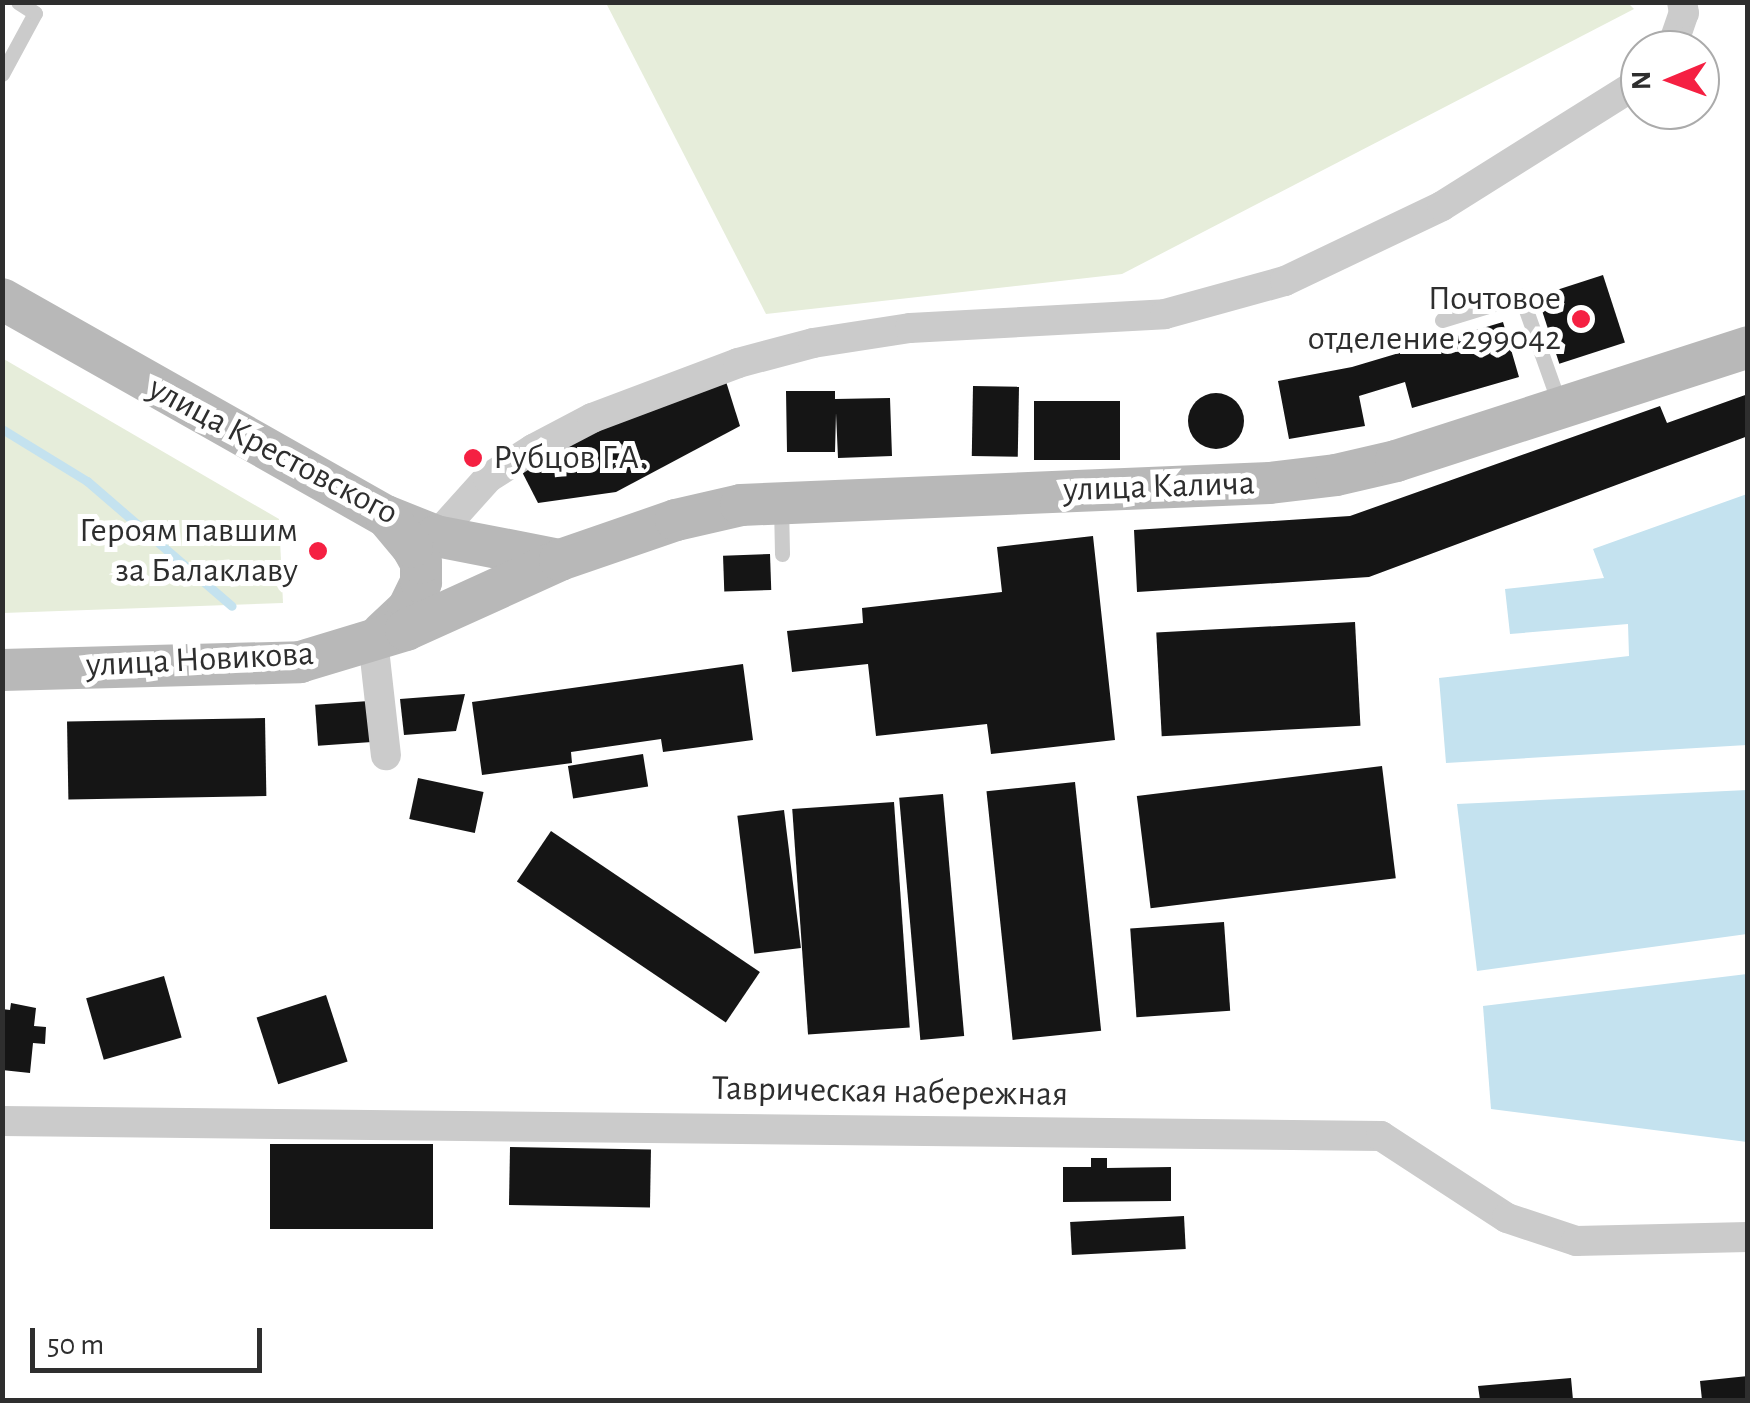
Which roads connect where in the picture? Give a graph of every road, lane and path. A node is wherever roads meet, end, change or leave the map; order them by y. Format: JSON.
{"nodes":[{"id":1,"x":18,"y":2,"type":"edge"},
{"id":2,"x":1682,"y":2,"type":"edge"},
{"id":3,"x":1678,"y":30,"type":"edge"},
{"id":4,"x":2,"y":74,"type":"edge"},
{"id":5,"x":1620,"y":95,"type":"edge"},
{"id":6,"x":2,"y":298,"type":"edge"},
{"id":7,"x":1442,"y":320,"type":"dead end"},
{"id":8,"x":1748,"y":348,"type":"edge"},
{"id":9,"x":1561,"y":409,"type":"junction"},
{"id":10,"x":781,"y":501,"type":"junction"},
{"id":11,"x":386,"y":516,"type":"junction"},
{"id":12,"x":436,"y":536,"type":"junction"},
{"id":13,"x":782,"y":554,"type":"dead end"},
{"id":14,"x":560,"y":560,"type":"junction"},
{"id":15,"x":373,"y":640,"type":"junction"},
{"id":16,"x":2,"y":670,"type":"edge"},
{"id":17,"x":386,"y":755,"type":"dead end"},
{"id":18,"x":2,"y":1121,"type":"edge"},
{"id":19,"x":1748,"y":1237,"type":"edge"}],
"edges":[{"from":1,"to":4,"type":"lane"},
{"from":2,"to":3,"type":"street"},
{"from":5,"to":12,"type":"street"},
{"from":6,"to":11,"type":"main road","name":"улица Крестовского"},
{"from":7,"to":9,"type":"lane"},
{"from":8,"to":9,"type":"main road","name":"улица Калича"},
{"from":9,"to":10,"type":"main road","name":"улица Калича"},
{"from":10,"to":13,"type":"lane"},
{"from":10,"to":14,"type":"main road","name":"улица Калича"},
{"from":11,"to":12,"type":"main road","name":"улица Крестовского"},
{"from":11,"to":15,"type":"main road"},
{"from":12,"to":14,"type":"main road","name":"улица Крестовского"},
{"from":14,"to":15,"type":"main road","name":"улица Новикова"},
{"from":15,"to":16,"type":"main road","name":"улица Новикова"},
{"from":15,"to":17,"type":"street"},
{"from":18,"to":19,"type":"street","name":"Таврическая набережная"}]}
